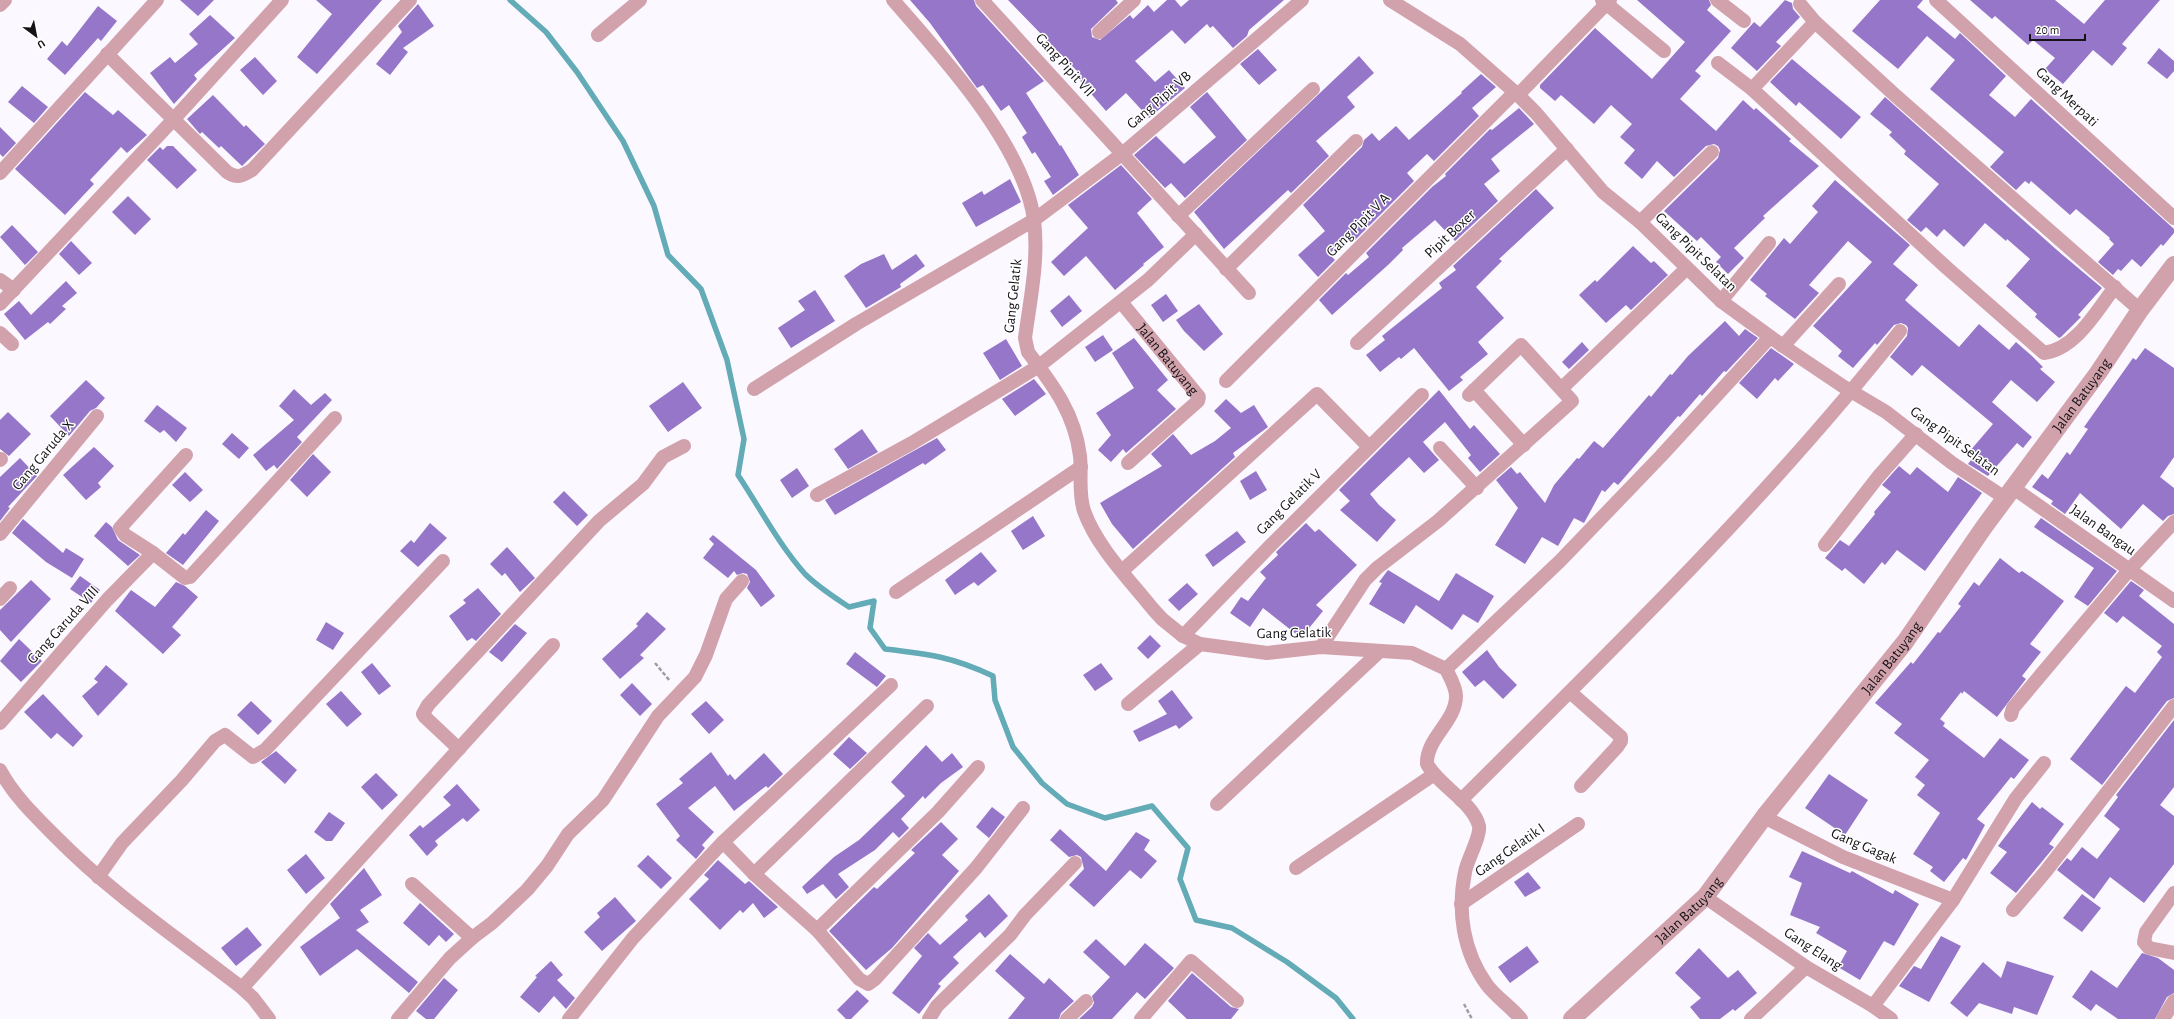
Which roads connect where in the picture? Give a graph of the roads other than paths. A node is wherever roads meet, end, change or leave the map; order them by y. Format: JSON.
{"nodes":[{"id":1,"x":5,"y":0,"type":"edge"},
{"id":2,"x":157,"y":0,"type":"edge"},
{"id":3,"x":282,"y":0,"type":"edge"},
{"id":4,"x":410,"y":0,"type":"edge"},
{"id":5,"x":640,"y":0,"type":"edge"},
{"id":6,"x":893,"y":0,"type":"edge"},
{"id":7,"x":982,"y":0,"type":"edge"},
{"id":8,"x":1134,"y":0,"type":"edge"},
{"id":9,"x":1302,"y":0,"type":"edge"},
{"id":10,"x":1390,"y":0,"type":"edge"},
{"id":11,"x":1717,"y":0,"type":"edge"},
{"id":12,"x":1936,"y":0,"type":"edge"},
{"id":13,"x":1606,"y":1,"type":"edge"},
{"id":14,"x":1800,"y":4,"type":"dead end"},
{"id":15,"x":0,"y":5,"type":"edge"},
{"id":16,"x":1744,"y":21,"type":"dead end"},
{"id":17,"x":1815,"y":22,"type":"junction"},
{"id":18,"x":1099,"y":32,"type":"dead end"},
{"id":19,"x":598,"y":35,"type":"dead end"},
{"id":20,"x":1664,"y":51,"type":"dead end"},
{"id":21,"x":107,"y":54,"type":"junction"},
{"id":22,"x":1718,"y":63,"type":"dead end"},
{"id":23,"x":1313,"y":89,"type":"dead end"},
{"id":24,"x":1752,"y":89,"type":"junction"},
{"id":25,"x":1516,"y":94,"type":"junction"},
{"id":26,"x":173,"y":120,"type":"junction"},
{"id":27,"x":1356,"y":141,"type":"dead end"},
{"id":28,"x":1567,"y":150,"type":"junction"},
{"id":29,"x":1712,"y":152,"type":"dead end"},
{"id":30,"x":1122,"y":154,"type":"junction"},
{"id":31,"x":0,"y":172,"type":"edge"},
{"id":32,"x":1178,"y":216,"type":"junction"},
{"id":33,"x":2174,"y":218,"type":"edge"},
{"id":34,"x":1034,"y":220,"type":"junction"},
{"id":35,"x":1640,"y":222,"type":"junction"},
{"id":36,"x":1196,"y":234,"type":"junction"},
{"id":37,"x":1769,"y":243,"type":"dead end"},
{"id":38,"x":2174,"y":265,"type":"edge"},
{"id":39,"x":1226,"y":269,"type":"junction"},
{"id":40,"x":1686,"y":269,"type":"junction"},
{"id":41,"x":0,"y":280,"type":"edge"},
{"id":42,"x":1839,"y":284,"type":"dead end"},
{"id":43,"x":2115,"y":287,"type":"junction"},
{"id":44,"x":14,"y":290,"type":"junction"},
{"id":45,"x":1249,"y":293,"type":"dead end"},
{"id":46,"x":1721,"y":301,"type":"junction"},
{"id":47,"x":1122,"y":302,"type":"junction"},
{"id":48,"x":0,"y":304,"type":"edge"},
{"id":49,"x":2140,"y":310,"type":"junction"},
{"id":50,"x":1900,"y":331,"type":"dead end"},
{"id":51,"x":0,"y":333,"type":"edge"},
{"id":52,"x":1770,"y":337,"type":"junction"},
{"id":53,"x":1356,"y":343,"type":"dead end"},
{"id":54,"x":12,"y":344,"type":"dead end"},
{"id":55,"x":1783,"y":346,"type":"junction"},
{"id":56,"x":1039,"y":366,"type":"junction"},
{"id":57,"x":1226,"y":381,"type":"dead end"},
{"id":58,"x":1562,"y":388,"type":"junction"},
{"id":59,"x":754,"y":390,"type":"dead end"},
{"id":60,"x":1852,"y":391,"type":"junction"},
{"id":61,"x":1422,"y":395,"type":"dead end"},
{"id":62,"x":97,"y":416,"type":"dead end"},
{"id":63,"x":335,"y":418,"type":"dead end"},
{"id":64,"x":1916,"y":434,"type":"junction"},
{"id":65,"x":1524,"y":445,"type":"junction"},
{"id":66,"x":684,"y":446,"type":"dead end"},
{"id":67,"x":1369,"y":447,"type":"junction"},
{"id":68,"x":1440,"y":448,"type":"dead end"},
{"id":69,"x":186,"y":455,"type":"dead end"},
{"id":70,"x":1128,"y":463,"type":"dead end"},
{"id":71,"x":1081,"y":467,"type":"junction"},
{"id":72,"x":1477,"y":488,"type":"junction"},
{"id":73,"x":2008,"y":492,"type":"junction"},
{"id":74,"x":817,"y":495,"type":"dead end"},
{"id":75,"x":2174,"y":522,"type":"edge"},
{"id":76,"x":0,"y":534,"type":"edge"},
{"id":77,"x":1825,"y":545,"type":"dead end"},
{"id":78,"x":153,"y":553,"type":"junction"},
{"id":79,"x":444,"y":561,"type":"dead end"},
{"id":80,"x":2130,"y":569,"type":"junction"},
{"id":81,"x":1122,"y":571,"type":"junction"},
{"id":82,"x":742,"y":581,"type":"dead end"},
{"id":83,"x":10,"y":588,"type":"dead end"},
{"id":84,"x":896,"y":592,"type":"dead end"},
{"id":85,"x":0,"y":599,"type":"edge"},
{"id":86,"x":2174,"y":601,"type":"edge"},
{"id":87,"x":1183,"y":636,"type":"junction"},
{"id":88,"x":1200,"y":644,"type":"junction"},
{"id":89,"x":553,"y":645,"type":"dead end"},
{"id":90,"x":1321,"y":647,"type":"junction"},
{"id":91,"x":1379,"y":652,"type":"junction"},
{"id":92,"x":1446,"y":669,"type":"junction"},
{"id":93,"x":892,"y":685,"type":"dead end"},
{"id":94,"x":1570,"y":692,"type":"junction"},
{"id":95,"x":1128,"y":704,"type":"dead end"},
{"id":96,"x":928,"y":706,"type":"dead end"},
{"id":97,"x":2174,"y":706,"type":"edge"},
{"id":98,"x":2011,"y":715,"type":"dead end"},
{"id":99,"x":0,"y":723,"type":"edge"},
{"id":100,"x":459,"y":748,"type":"junction"},
{"id":101,"x":2044,"y":763,"type":"dead end"},
{"id":102,"x":978,"y":767,"type":"dead end"},
{"id":103,"x":0,"y":770,"type":"edge"},
{"id":104,"x":1433,"y":775,"type":"junction"},
{"id":105,"x":1581,"y":786,"type":"dead end"},
{"id":106,"x":1461,"y":800,"type":"junction"},
{"id":107,"x":1217,"y":804,"type":"dead end"},
{"id":108,"x":1023,"y":808,"type":"dead end"},
{"id":109,"x":1764,"y":817,"type":"junction"},
{"id":110,"x":1578,"y":824,"type":"dead end"},
{"id":111,"x":723,"y":842,"type":"junction"},
{"id":112,"x":1075,"y":863,"type":"dead end"},
{"id":113,"x":1296,"y":868,"type":"dead end"},
{"id":114,"x":754,"y":874,"type":"junction"},
{"id":115,"x":98,"y":877,"type":"junction"},
{"id":116,"x":412,"y":884,"type":"dead end"},
{"id":117,"x":2174,"y":893,"type":"edge"},
{"id":118,"x":1711,"y":900,"type":"junction"},
{"id":119,"x":1953,"y":900,"type":"junction"},
{"id":120,"x":1461,"y":904,"type":"junction"},
{"id":121,"x":2013,"y":910,"type":"dead end"},
{"id":122,"x":817,"y":930,"type":"junction"},
{"id":123,"x":472,"y":938,"type":"junction"},
{"id":124,"x":2174,"y":953,"type":"edge"},
{"id":125,"x":1806,"y":967,"type":"junction"},
{"id":126,"x":242,"y":988,"type":"junction"},
{"id":127,"x":1086,"y":1001,"type":"dead end"},
{"id":128,"x":1237,"y":1001,"type":"dead end"},
{"id":129,"x":2174,"y":1001,"type":"edge"},
{"id":130,"x":1873,"y":1006,"type":"junction"},
{"id":131,"x":269,"y":1019,"type":"edge"},
{"id":132,"x":398,"y":1019,"type":"edge"},
{"id":133,"x":569,"y":1019,"type":"edge"},
{"id":134,"x":929,"y":1019,"type":"edge"},
{"id":135,"x":1067,"y":1019,"type":"edge"},
{"id":136,"x":1142,"y":1019,"type":"edge"},
{"id":137,"x":1521,"y":1019,"type":"edge"},
{"id":138,"x":1572,"y":1019,"type":"edge"},
{"id":139,"x":1751,"y":1019,"type":"edge"},
{"id":140,"x":1891,"y":1019,"type":"edge"},
{"id":141,"x":2162,"y":1019,"type":"edge"}],
"edges":[{"from":1,"to":15,"type":"street"},
{"from":2,"to":21,"type":"street"},
{"from":3,"to":26,"type":"street"},
{"from":4,"to":26,"type":"street"},
{"from":5,"to":19,"type":"street"},
{"from":6,"to":34,"type":"street","name":"Gang Gelatik"},
{"from":7,"to":30,"type":"street","name":"Gang Pipit VII"},
{"from":8,"to":18,"type":"street"},
{"from":9,"to":30,"type":"street","name":"Gang Pipit VB"},
{"from":10,"to":25,"type":"street","name":"Gang Pipit Selatan"},
{"from":11,"to":16,"type":"street"},
{"from":12,"to":33,"type":"street","name":"Gang Merpati"},
{"from":13,"to":20,"type":"street"},
{"from":13,"to":25,"type":"street","name":"Gang Pipit V A"},
{"from":14,"to":17,"type":"street"},
{"from":17,"to":24,"type":"street"},
{"from":17,"to":43,"type":"street"},
{"from":21,"to":26,"type":"street"},
{"from":21,"to":31,"type":"street"},
{"from":22,"to":24,"type":"street"},
{"from":23,"to":32,"type":"street"},
{"from":24,"to":43,"type":"street"},
{"from":25,"to":28,"type":"street","name":"Gang Pipit Selatan"},
{"from":25,"to":57,"type":"street","name":"Gang Pipit V A"},
{"from":26,"to":44,"type":"street"},
{"from":27,"to":39,"type":"street"},
{"from":28,"to":35,"type":"street","name":"Gang Pipit Selatan"},
{"from":28,"to":53,"type":"street","name":"Pipit Boxer"},
{"from":29,"to":35,"type":"street"},
{"from":30,"to":32,"type":"street","name":"Gang Pipit VII"},
{"from":30,"to":34,"type":"street","name":"Gang Pipit VB"},
{"from":32,"to":36,"type":"street","name":"Gang Pipit VII"},
{"from":34,"to":56,"type":"street","name":"Gang Gelatik"},
{"from":34,"to":59,"type":"street","name":"Gang Pipit VB"},
{"from":35,"to":40,"type":"street","name":"Gang Pipit Selatan"},
{"from":36,"to":39,"type":"street","name":"Gang Pipit VII"},
{"from":36,"to":47,"type":"street"},
{"from":37,"to":46,"type":"street"},
{"from":38,"to":49,"type":"street","name":"Jalan Batuyang"},
{"from":39,"to":45,"type":"street","name":"Gang Pipit VII"},
{"from":40,"to":46,"type":"street","name":"Gang Pipit Selatan"},
{"from":40,"to":58,"type":"street"},
{"from":41,"to":44,"type":"street"},
{"from":42,"to":55,"type":"street"},
{"from":43,"to":49,"type":"street"},
{"from":44,"to":48,"type":"street"},
{"from":46,"to":52,"type":"street","name":"Gang Pipit Selatan"},
{"from":47,"to":56,"type":"street"},
{"from":47,"to":70,"type":"street","name":"Jalan Batuyang"},
{"from":49,"to":73,"type":"street","name":"Jalan Batuyang"},
{"from":50,"to":60,"type":"street"},
{"from":51,"to":54,"type":"street"},
{"from":52,"to":55,"type":"street","name":"Gang Pipit Selatan"},
{"from":52,"to":92,"type":"street"},
{"from":55,"to":60,"type":"street","name":"Gang Pipit Selatan"},
{"from":56,"to":71,"type":"street","name":"Gang Gelatik"},
{"from":56,"to":74,"type":"street"},
{"from":58,"to":65,"type":"street"},
{"from":58,"to":65,"type":"street"},
{"from":60,"to":64,"type":"street","name":"Gang Pipit Selatan"},
{"from":60,"to":94,"type":"street"},
{"from":61,"to":67,"type":"street","name":"Gang Gelatik V"},
{"from":62,"to":76,"type":"street","name":"Gang Garuda X"},
{"from":63,"to":78,"type":"street"},
{"from":64,"to":73,"type":"street","name":"Gang Pipit Selatan"},
{"from":64,"to":77,"type":"street"},
{"from":65,"to":72,"type":"street"},
{"from":66,"to":100,"type":"street"},
{"from":67,"to":81,"type":"street"},
{"from":67,"to":87,"type":"street","name":"Gang Gelatik V"},
{"from":68,"to":72,"type":"street"},
{"from":69,"to":78,"type":"street"},
{"from":71,"to":81,"type":"street","name":"Gang Gelatik"},
{"from":71,"to":84,"type":"street"},
{"from":72,"to":90,"type":"street"},
{"from":73,"to":80,"type":"street","name":"Jalan Bangau"},
{"from":73,"to":109,"type":"street","name":"Jalan Batuyang"},
{"from":75,"to":80,"type":"street"},
{"from":78,"to":99,"type":"street","name":"Gang Garuda VIII"},
{"from":79,"to":115,"type":"street"},
{"from":80,"to":86,"type":"street","name":"Jalan Bangau"},
{"from":80,"to":98,"type":"street"},
{"from":81,"to":87,"type":"street","name":"Gang Gelatik"},
{"from":82,"to":123,"type":"street"},
{"from":83,"to":85,"type":"street"},
{"from":87,"to":88,"type":"street","name":"Gang Gelatik"},
{"from":88,"to":90,"type":"street","name":"Gang Gelatik"},
{"from":88,"to":95,"type":"street"},
{"from":89,"to":100,"type":"street"},
{"from":90,"to":91,"type":"street","name":"Gang Gelatik"},
{"from":91,"to":92,"type":"street","name":"Gang Gelatik"},
{"from":91,"to":107,"type":"street"},
{"from":92,"to":104,"type":"street"},
{"from":93,"to":111,"type":"street"},
{"from":94,"to":105,"type":"street"},
{"from":94,"to":106,"type":"street"},
{"from":96,"to":114,"type":"street"},
{"from":97,"to":121,"type":"street"},
{"from":100,"to":126,"type":"street"},
{"from":101,"to":119,"type":"street"},
{"from":102,"to":122,"type":"street"},
{"from":103,"to":115,"type":"street"},
{"from":104,"to":106,"type":"street"},
{"from":104,"to":113,"type":"street"},
{"from":106,"to":120,"type":"street"},
{"from":108,"to":122,"type":"street"},
{"from":109,"to":118,"type":"street","name":"Jalan Batuyang"},
{"from":109,"to":119,"type":"street","name":"Gang Gagak"},
{"from":110,"to":120,"type":"street","name":"Gang Gelatik I"},
{"from":111,"to":114,"type":"street"},
{"from":111,"to":133,"type":"street"},
{"from":112,"to":134,"type":"street"},
{"from":114,"to":122,"type":"street"},
{"from":115,"to":126,"type":"street"},
{"from":116,"to":123,"type":"street"},
{"from":117,"to":124,"type":"street"},
{"from":118,"to":125,"type":"street","name":"Gang Elang"},
{"from":118,"to":138,"type":"street","name":"Jalan Batuyang"},
{"from":119,"to":130,"type":"street"},
{"from":120,"to":137,"type":"street"},
{"from":123,"to":132,"type":"street"},
{"from":125,"to":130,"type":"street","name":"Gang Elang"},
{"from":125,"to":139,"type":"street"},
{"from":126,"to":131,"type":"street"},
{"from":127,"to":135,"type":"street"},
{"from":128,"to":136,"type":"street"},
{"from":129,"to":141,"type":"street"},
{"from":130,"to":140,"type":"street","name":"Gang Elang"}]}
